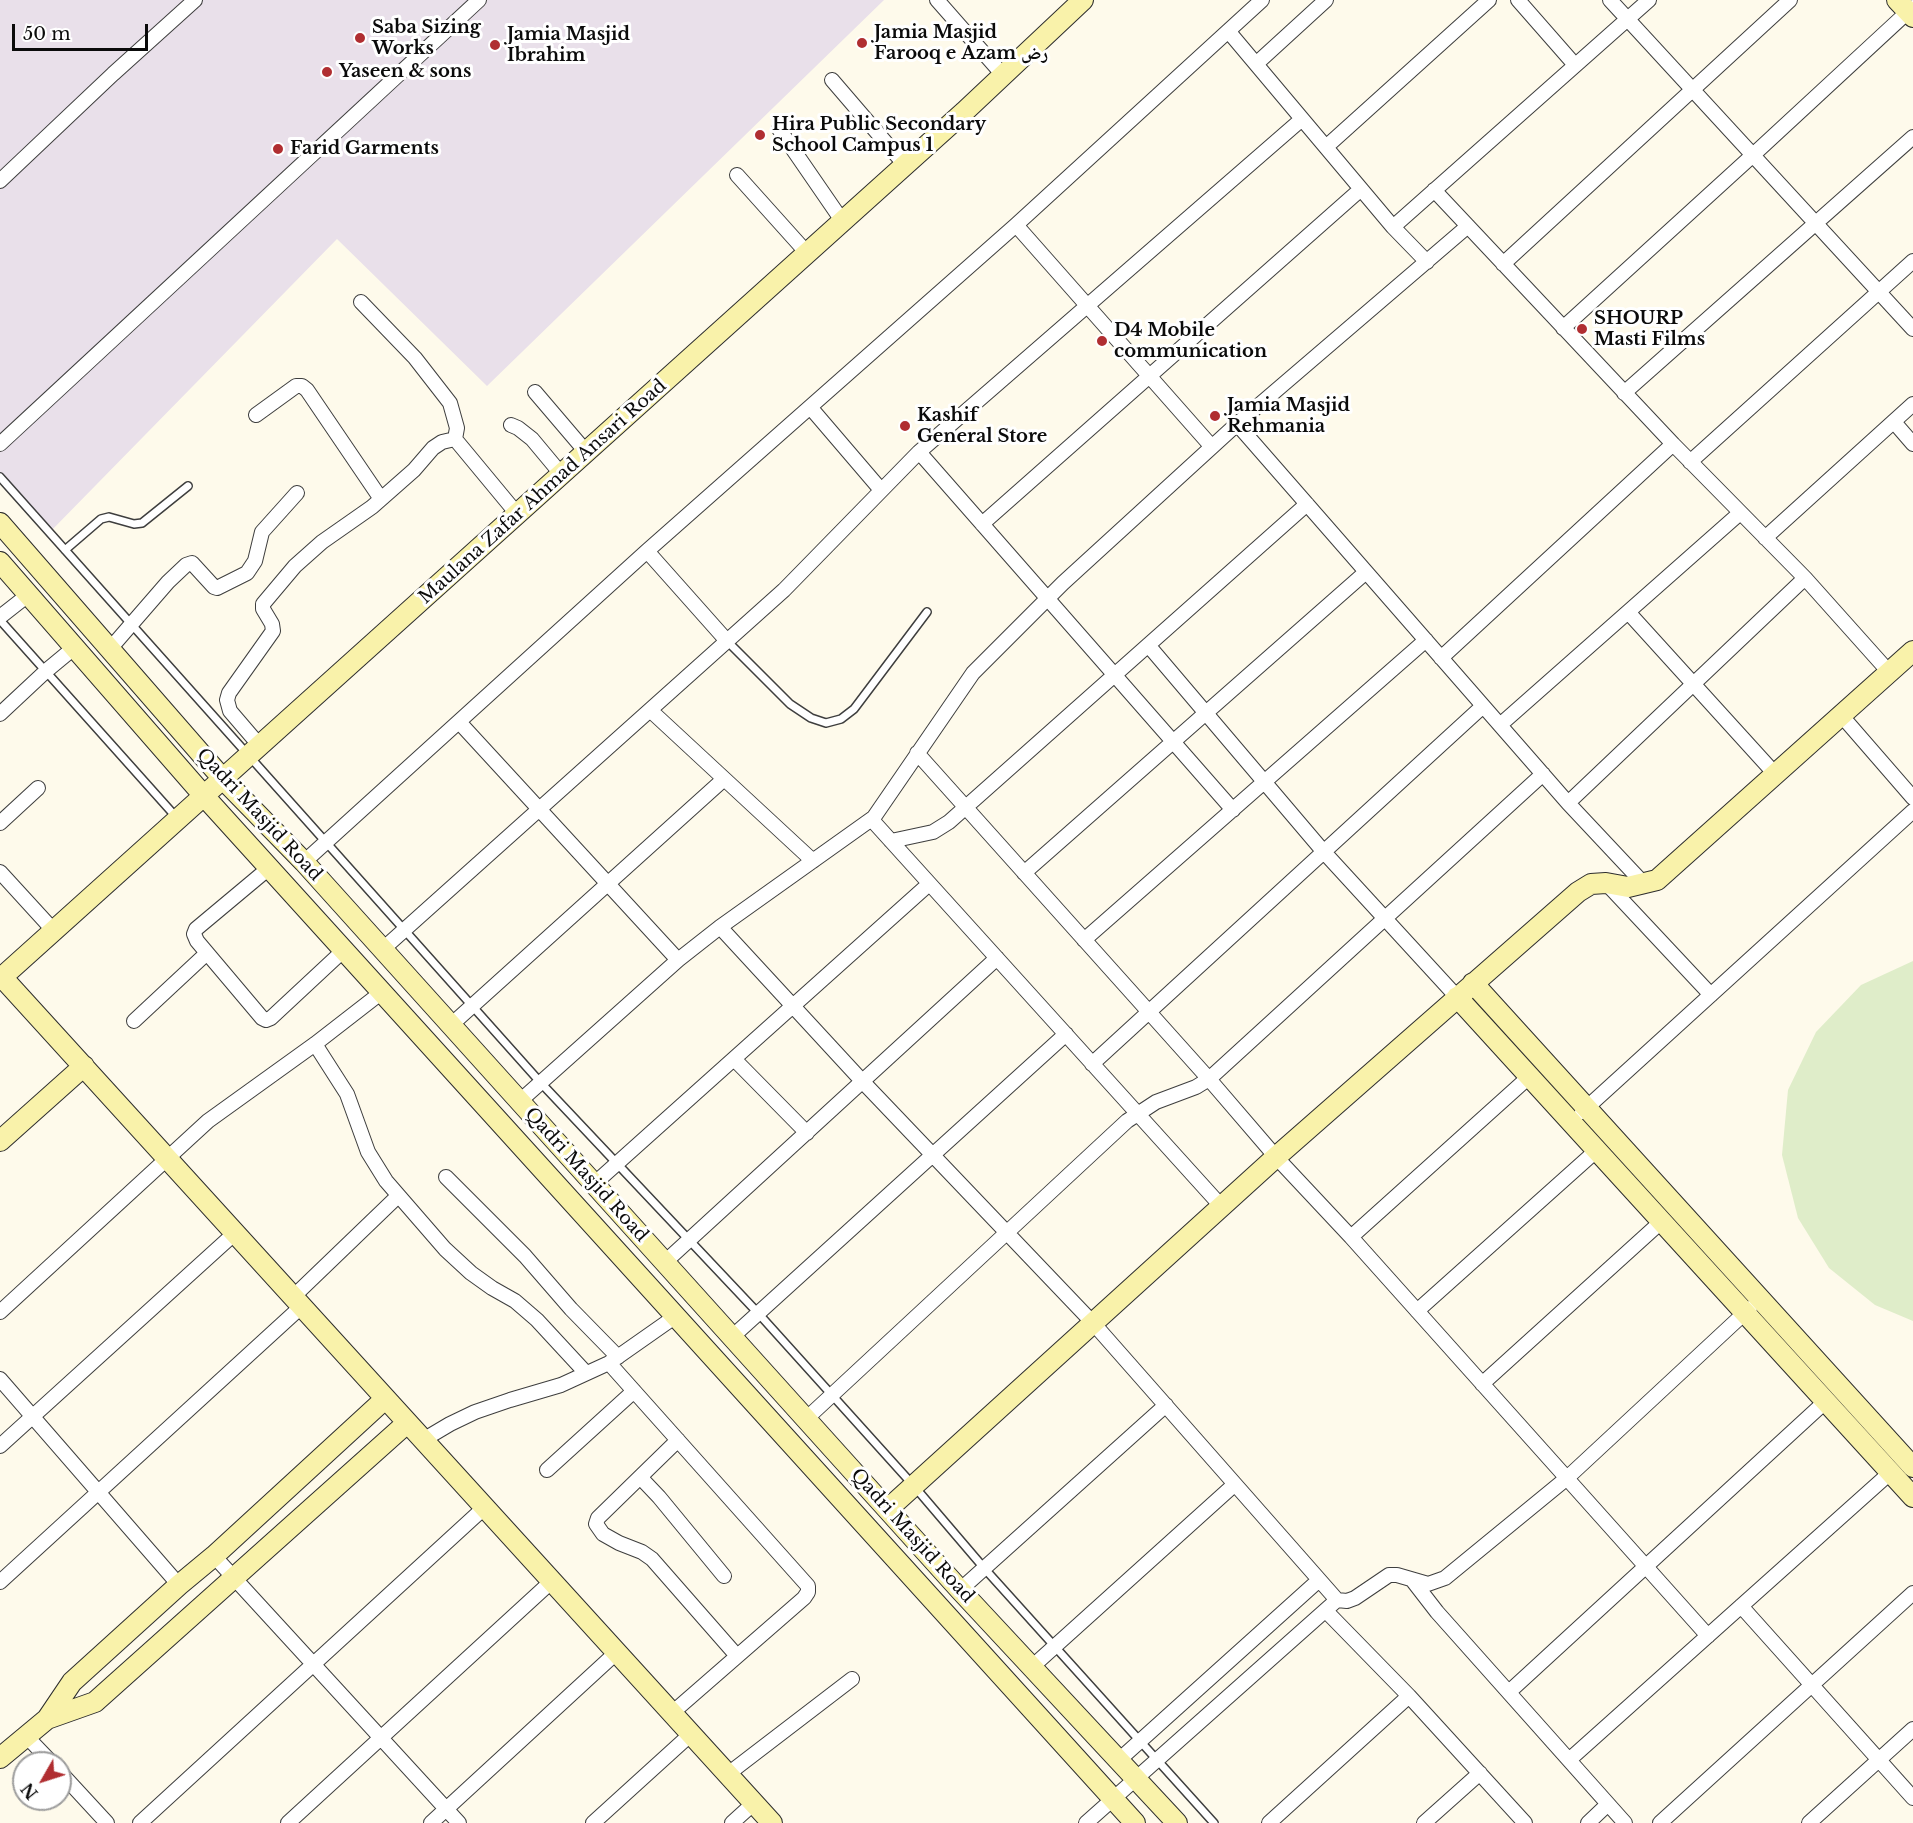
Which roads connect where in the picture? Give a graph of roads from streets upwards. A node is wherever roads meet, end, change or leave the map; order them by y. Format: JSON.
{"nodes":[{"id":1,"x":195,"y":0,"type":"edge"},
{"id":2,"x":478,"y":0,"type":"edge"},
{"id":3,"x":937,"y":0,"type":"edge"},
{"id":4,"x":1083,"y":0,"type":"edge"},
{"id":5,"x":1262,"y":0,"type":"edge"},
{"id":6,"x":1326,"y":0,"type":"edge"},
{"id":7,"x":1489,"y":0,"type":"edge"},
{"id":8,"x":1518,"y":0,"type":"edge"},
{"id":9,"x":1610,"y":0,"type":"edge"},
{"id":10,"x":1649,"y":0,"type":"edge"},
{"id":11,"x":1790,"y":0,"type":"edge"},
{"id":12,"x":1908,"y":9,"type":"edge"},
{"id":13,"x":1627,"y":19,"type":"junction"},
{"id":14,"x":1229,"y":32,"type":"junction"},
{"id":15,"x":1256,"y":64,"type":"junction"},
{"id":16,"x":1575,"y":65,"type":"junction"},
{"id":17,"x":1003,"y":75,"type":"junction"},
{"id":18,"x":832,"y":80,"type":"dead end"},
{"id":19,"x":1693,"y":90,"type":"junction"},
{"id":20,"x":1302,"y":119,"type":"junction"},
{"id":21,"x":779,"y":129,"type":"dead end"},
{"id":22,"x":1913,"y":137,"type":"edge"},
{"id":23,"x":1326,"y":147,"type":"junction"},
{"id":24,"x":1754,"y":156,"type":"junction"},
{"id":25,"x":905,"y":165,"type":"junction"},
{"id":26,"x":737,"y":175,"type":"dead end"},
{"id":27,"x":0,"y":181,"type":"edge"},
{"id":28,"x":1361,"y":189,"type":"junction"},
{"id":29,"x":1434,"y":190,"type":"junction"},
{"id":30,"x":843,"y":222,"type":"junction"},
{"id":31,"x":1815,"y":222,"type":"junction"},
{"id":32,"x":1016,"y":225,"type":"junction"},
{"id":33,"x":1468,"y":226,"type":"junction"},
{"id":34,"x":1393,"y":227,"type":"junction"},
{"id":35,"x":807,"y":253,"type":"junction"},
{"id":36,"x":1913,"y":261,"type":"edge"},
{"id":37,"x":1426,"y":262,"type":"junction"},
{"id":38,"x":1503,"y":264,"type":"junction"},
{"id":39,"x":1879,"y":292,"type":"junction"},
{"id":40,"x":361,"y":302,"type":"dead end"},
{"id":41,"x":1087,"y":306,"type":"junction"},
{"id":42,"x":1563,"y":328,"type":"junction"},
{"id":43,"x":1913,"y":328,"type":"edge"},
{"id":44,"x":1149,"y":376,"type":"junction"},
{"id":45,"x":535,"y":392,"type":"dead end"},
{"id":46,"x":1624,"y":393,"type":"junction"},
{"id":47,"x":1913,"y":404,"type":"edge"},
{"id":48,"x":810,"y":407,"type":"junction"},
{"id":49,"x":256,"y":415,"type":"dead end"},
{"id":50,"x":1894,"y":422,"type":"junction"},
{"id":51,"x":1238,"y":424,"type":"junction"},
{"id":52,"x":511,"y":425,"type":"dead end"},
{"id":53,"x":455,"y":439,"type":"junction"},
{"id":54,"x":0,"y":444,"type":"edge"},
{"id":55,"x":1673,"y":444,"type":"junction"},
{"id":56,"x":1913,"y":444,"type":"edge"},
{"id":57,"x":1212,"y":447,"type":"junction"},
{"id":58,"x":919,"y":452,"type":"junction"},
{"id":59,"x":587,"y":453,"type":"junction"},
{"id":60,"x":1690,"y":462,"type":"junction"},
{"id":61,"x":562,"y":475,"type":"junction"},
{"id":62,"x":881,"y":490,"type":"junction"},
{"id":63,"x":297,"y":493,"type":"dead end"},
{"id":64,"x":381,"y":499,"type":"junction"},
{"id":65,"x":1307,"y":504,"type":"junction"},
{"id":66,"x":1740,"y":513,"type":"junction"},
{"id":67,"x":518,"y":514,"type":"junction"},
{"id":68,"x":0,"y":523,"type":"edge"},
{"id":69,"x":981,"y":524,"type":"junction"},
{"id":70,"x":1765,"y":537,"type":"junction"},
{"id":71,"x":647,"y":551,"type":"junction"},
{"id":72,"x":0,"y":562,"type":"edge"},
{"id":73,"x":1366,"y":572,"type":"junction"},
{"id":74,"x":1805,"y":578,"type":"junction"},
{"id":75,"x":28,"y":595,"type":"junction"},
{"id":76,"x":1047,"y":599,"type":"junction"},
{"id":77,"x":1628,"y":612,"type":"junction"},
{"id":78,"x":0,"y":619,"type":"edge"},
{"id":79,"x":1426,"y":640,"type":"junction"},
{"id":80,"x":728,"y":641,"type":"junction"},
{"id":81,"x":1148,"y":645,"type":"junction"},
{"id":82,"x":75,"y":647,"type":"junction"},
{"id":83,"x":109,"y":650,"type":"junction"},
{"id":84,"x":1913,"y":651,"type":"edge"},
{"id":85,"x":1441,"y":658,"type":"junction"},
{"id":86,"x":1889,"y":672,"type":"junction"},
{"id":87,"x":1114,"y":675,"type":"junction"},
{"id":88,"x":1693,"y":684,"type":"junction"},
{"id":89,"x":1483,"y":706,"type":"junction"},
{"id":90,"x":650,"y":710,"type":"junction"},
{"id":91,"x":0,"y":714,"type":"edge"},
{"id":92,"x":1205,"y":714,"type":"junction"},
{"id":93,"x":1841,"y":715,"type":"junction"},
{"id":94,"x":459,"y":722,"type":"junction"},
{"id":95,"x":1500,"y":725,"type":"junction"},
{"id":96,"x":1173,"y":742,"type":"junction"},
{"id":97,"x":255,"y":751,"type":"junction"},
{"id":98,"x":917,"y":753,"type":"junction"},
{"id":99,"x":1543,"y":774,"type":"junction"},
{"id":100,"x":1776,"y":775,"type":"junction"},
{"id":101,"x":223,"y":779,"type":"junction"},
{"id":102,"x":724,"y":779,"type":"junction"},
{"id":103,"x":1264,"y":783,"type":"junction"},
{"id":104,"x":38,"y":788,"type":"dead end"},
{"id":105,"x":204,"y":796,"type":"junction"},
{"id":106,"x":1913,"y":798,"type":"edge"},
{"id":107,"x":1568,"y":803,"type":"junction"},
{"id":108,"x":966,"y":807,"type":"junction"},
{"id":109,"x":539,"y":809,"type":"junction"},
{"id":110,"x":1233,"y":810,"type":"junction"},
{"id":111,"x":1913,"y":811,"type":"edge"},
{"id":112,"x":873,"y":818,"type":"junction"},
{"id":113,"x":0,"y":823,"type":"edge"},
{"id":114,"x":891,"y":841,"type":"junction"},
{"id":115,"x":1323,"y":851,"type":"junction"},
{"id":116,"x":813,"y":861,"type":"junction"},
{"id":117,"x":304,"y":862,"type":"junction"},
{"id":118,"x":269,"y":868,"type":"junction"},
{"id":119,"x":1024,"y":873,"type":"junction"},
{"id":120,"x":2,"y":877,"type":"edge"},
{"id":121,"x":1606,"y":883,"type":"junction"},
{"id":122,"x":608,"y":884,"type":"junction"},
{"id":123,"x":929,"y":884,"type":"junction"},
{"id":124,"x":1645,"y":885,"type":"junction"},
{"id":125,"x":1385,"y":917,"type":"junction"},
{"id":126,"x":720,"y":927,"type":"junction"},
{"id":127,"x":54,"y":931,"type":"junction"},
{"id":128,"x":1084,"y":940,"type":"junction"},
{"id":129,"x":383,"y":949,"type":"junction"},
{"id":130,"x":344,"y":950,"type":"junction"},
{"id":131,"x":207,"y":953,"type":"junction"},
{"id":132,"x":997,"y":958,"type":"junction"},
{"id":133,"x":678,"y":960,"type":"junction"},
{"id":134,"x":1,"y":978,"type":"edge"},
{"id":135,"x":1473,"y":983,"type":"junction"},
{"id":136,"x":382,"y":992,"type":"junction"},
{"id":137,"x":1711,"y":995,"type":"junction"},
{"id":138,"x":1457,"y":997,"type":"junction"},
{"id":139,"x":793,"y":1006,"type":"junction"},
{"id":140,"x":1149,"y":1011,"type":"junction"},
{"id":141,"x":134,"y":1021,"type":"dead end"},
{"id":142,"x":451,"y":1025,"type":"junction"},
{"id":143,"x":1066,"y":1034,"type":"junction"},
{"id":144,"x":315,"y":1044,"type":"junction"},
{"id":145,"x":734,"y":1059,"type":"junction"},
{"id":146,"x":1092,"y":1064,"type":"junction"},
{"id":147,"x":84,"y":1066,"type":"junction"},
{"id":148,"x":1530,"y":1076,"type":"junction"},
{"id":149,"x":1209,"y":1079,"type":"junction"},
{"id":150,"x":863,"y":1082,"type":"junction"},
{"id":151,"x":520,"y":1101,"type":"junction"},
{"id":152,"x":1587,"y":1107,"type":"junction"},
{"id":153,"x":1137,"y":1112,"type":"junction"},
{"id":154,"x":1571,"y":1122,"type":"junction"},
{"id":155,"x":807,"y":1133,"type":"junction"},
{"id":156,"x":0,"y":1142,"type":"edge"},
{"id":157,"x":1597,"y":1150,"type":"junction"},
{"id":158,"x":932,"y":1155,"type":"junction"},
{"id":159,"x":1276,"y":1157,"type":"junction"},
{"id":160,"x":166,"y":1158,"type":"junction"},
{"id":161,"x":446,"y":1177,"type":"dead end"},
{"id":162,"x":594,"y":1184,"type":"junction"},
{"id":163,"x":399,"y":1196,"type":"junction"},
{"id":164,"x":1222,"y":1207,"type":"junction"},
{"id":165,"x":1662,"y":1221,"type":"junction"},
{"id":166,"x":1006,"y":1232,"type":"junction"},
{"id":167,"x":236,"y":1233,"type":"junction"},
{"id":168,"x":1351,"y":1237,"type":"junction"},
{"id":169,"x":665,"y":1262,"type":"junction"},
{"id":170,"x":1761,"y":1298,"type":"junction"},
{"id":171,"x":298,"y":1301,"type":"junction"},
{"id":172,"x":0,"y":1311,"type":"edge"},
{"id":173,"x":1417,"y":1311,"type":"junction"},
{"id":174,"x":1745,"y":1312,"type":"junction"},
{"id":175,"x":676,"y":1316,"type":"junction"},
{"id":176,"x":1094,"y":1324,"type":"junction"},
{"id":177,"x":732,"y":1337,"type":"junction"},
{"id":178,"x":613,"y":1360,"type":"junction"},
{"id":179,"x":586,"y":1374,"type":"junction"},
{"id":180,"x":0,"y":1379,"type":"edge"},
{"id":181,"x":1482,"y":1384,"type":"junction"},
{"id":182,"x":634,"y":1391,"type":"junction"},
{"id":183,"x":385,"y":1399,"type":"junction"},
{"id":184,"x":1826,"y":1401,"type":"junction"},
{"id":185,"x":1166,"y":1405,"type":"junction"},
{"id":186,"x":33,"y":1416,"type":"junction"},
{"id":187,"x":806,"y":1419,"type":"junction"},
{"id":188,"x":407,"y":1423,"type":"junction"},
{"id":189,"x":423,"y":1440,"type":"junction"},
{"id":190,"x":678,"y":1440,"type":"junction"},
{"id":191,"x":0,"y":1446,"type":"edge"},
{"id":192,"x":1913,"y":1467,"type":"edge"},
{"id":193,"x":547,"y":1470,"type":"dead end"},
{"id":194,"x":1891,"y":1472,"type":"junction"},
{"id":195,"x":640,"y":1477,"type":"junction"},
{"id":196,"x":1567,"y":1478,"type":"junction"},
{"id":197,"x":1235,"y":1484,"type":"junction"},
{"id":198,"x":99,"y":1491,"type":"junction"},
{"id":199,"x":1913,"y":1497,"type":"edge"},
{"id":200,"x":484,"y":1507,"type":"junction"},
{"id":201,"x":888,"y":1509,"type":"junction"},
{"id":202,"x":214,"y":1556,"type":"junction"},
{"id":203,"x":1646,"y":1566,"type":"junction"},
{"id":204,"x":724,"y":1576,"type":"dead end"},
{"id":205,"x":234,"y":1578,"type":"junction"},
{"id":206,"x":1319,"y":1580,"type":"junction"},
{"id":207,"x":552,"y":1581,"type":"junction"},
{"id":208,"x":1413,"y":1581,"type":"junction"},
{"id":209,"x":0,"y":1582,"type":"edge"},
{"id":210,"x":179,"y":1585,"type":"junction"},
{"id":211,"x":960,"y":1590,"type":"junction"},
{"id":212,"x":1913,"y":1593,"type":"edge"},
{"id":213,"x":1337,"y":1600,"type":"junction"},
{"id":214,"x":1741,"y":1606,"type":"junction"},
{"id":215,"x":1326,"y":1611,"type":"junction"},
{"id":216,"x":1708,"y":1636,"type":"junction"},
{"id":217,"x":617,"y":1652,"type":"junction"},
{"id":218,"x":737,"y":1656,"type":"junction"},
{"id":219,"x":313,"y":1664,"type":"junction"},
{"id":220,"x":1033,"y":1666,"type":"junction"},
{"id":221,"x":852,"y":1679,"type":"dead end"},
{"id":222,"x":1812,"y":1685,"type":"junction"},
{"id":223,"x":1509,"y":1692,"type":"junction"},
{"id":224,"x":1409,"y":1696,"type":"junction"},
{"id":225,"x":672,"y":1713,"type":"junction"},
{"id":226,"x":47,"y":1719,"type":"junction"},
{"id":227,"x":1913,"y":1729,"type":"edge"},
{"id":228,"x":691,"y":1734,"type":"junction"},
{"id":229,"x":27,"y":1737,"type":"junction"},
{"id":230,"x":381,"y":1738,"type":"junction"},
{"id":231,"x":2,"y":1751,"type":"edge"},
{"id":232,"x":40,"y":1751,"type":"edge"},
{"id":233,"x":1119,"y":1760,"type":"junction"},
{"id":234,"x":1569,"y":1760,"type":"junction"},
{"id":235,"x":1880,"y":1760,"type":"junction"},
{"id":236,"x":1479,"y":1773,"type":"junction"},
{"id":237,"x":728,"y":1774,"type":"junction"},
{"id":238,"x":1136,"y":1779,"type":"junction"},
{"id":239,"x":72,"y":1785,"type":"edge"},
{"id":240,"x":1913,"y":1798,"type":"edge"},
{"id":241,"x":1113,"y":1799,"type":"junction"},
{"id":242,"x":754,"y":1803,"type":"junction"},
{"id":243,"x":1608,"y":1804,"type":"junction"},
{"id":244,"x":446,"y":1809,"type":"junction"},
{"id":245,"x":106,"y":1823,"type":"edge"},
{"id":246,"x":140,"y":1823,"type":"edge"},
{"id":247,"x":288,"y":1823,"type":"edge"},
{"id":248,"x":430,"y":1823,"type":"edge"},
{"id":249,"x":459,"y":1823,"type":"edge"},
{"id":250,"x":593,"y":1823,"type":"edge"},
{"id":251,"x":732,"y":1823,"type":"edge"},
{"id":252,"x":772,"y":1823,"type":"edge"},
{"id":253,"x":1086,"y":1823,"type":"edge"},
{"id":254,"x":1135,"y":1823,"type":"edge"},
{"id":255,"x":1176,"y":1823,"type":"edge"},
{"id":256,"x":1269,"y":1823,"type":"edge"},
{"id":257,"x":1424,"y":1823,"type":"edge"},
{"id":258,"x":1525,"y":1823,"type":"edge"},
{"id":259,"x":1588,"y":1823,"type":"edge"},
{"id":260,"x":1625,"y":1823,"type":"edge"},
{"id":261,"x":1660,"y":1823,"type":"edge"},
{"id":262,"x":1809,"y":1823,"type":"edge"}],
"edges":[{"from":1,"to":27,"type":"street"},
{"from":2,"to":54,"type":"street"},
{"from":3,"to":17,"type":"street"},
{"from":4,"to":17,"type":"street","name":"Maulana Zafar Ahmad Ansari Road"},
{"from":5,"to":14,"type":"street"},
{"from":6,"to":15,"type":"street"},
{"from":7,"to":23,"type":"street"},
{"from":8,"to":16,"type":"street"},
{"from":9,"to":13,"type":"street"},
{"from":10,"to":13,"type":"street"},
{"from":11,"to":19,"type":"street"},
{"from":12,"to":24,"type":"street"},
{"from":13,"to":16,"type":"street"},
{"from":13,"to":19,"type":"street"},
{"from":14,"to":15,"type":"street"},
{"from":14,"to":32,"type":"street"},
{"from":15,"to":20,"type":"street"},
{"from":16,"to":29,"type":"street"},
{"from":17,"to":25,"type":"street","name":"Maulana Zafar Ahmad Ansari Road"},
{"from":18,"to":25,"type":"street"},
{"from":19,"to":24,"type":"street"},
{"from":19,"to":38,"type":"street"},
{"from":20,"to":23,"type":"street"},
{"from":20,"to":41,"type":"street"},
{"from":21,"to":30,"type":"street"},
{"from":22,"to":31,"type":"street"},
{"from":23,"to":28,"type":"street"},
{"from":24,"to":31,"type":"street"},
{"from":24,"to":42,"type":"street"},
{"from":25,"to":30,"type":"street","name":"Maulana Zafar Ahmad Ansari Road"},
{"from":26,"to":35,"type":"street"},
{"from":28,"to":34,"type":"street"},
{"from":28,"to":44,"type":"street"},
{"from":29,"to":33,"type":"street"},
{"from":29,"to":34,"type":"street"},
{"from":30,"to":35,"type":"street","name":"Maulana Zafar Ahmad Ansari Road"},
{"from":31,"to":39,"type":"street"},
{"from":31,"to":46,"type":"street"},
{"from":32,"to":41,"type":"street"},
{"from":32,"to":48,"type":"street"},
{"from":33,"to":37,"type":"street"},
{"from":33,"to":38,"type":"street"},
{"from":34,"to":37,"type":"street"},
{"from":35,"to":59,"type":"street","name":"Maulana Zafar Ahmad Ansari Road"},
{"from":36,"to":39,"type":"street"},
{"from":37,"to":51,"type":"street"},
{"from":38,"to":42,"type":"street"},
{"from":39,"to":43,"type":"street"},
{"from":39,"to":60,"type":"street"},
{"from":40,"to":53,"type":"street"},
{"from":41,"to":44,"type":"street"},
{"from":41,"to":58,"type":"street"},
{"from":42,"to":46,"type":"street"},
{"from":44,"to":57,"type":"street"},
{"from":44,"to":69,"type":"street"},
{"from":45,"to":59,"type":"street"},
{"from":46,"to":55,"type":"street"},
{"from":47,"to":50,"type":"street"},
{"from":48,"to":62,"type":"street"},
{"from":48,"to":71,"type":"street"},
{"from":49,"to":64,"type":"street"},
{"from":50,"to":56,"type":"street"},
{"from":50,"to":70,"type":"street"},
{"from":51,"to":57,"type":"street"},
{"from":51,"to":65,"type":"street"},
{"from":52,"to":61,"type":"street"},
{"from":53,"to":64,"type":"street"},
{"from":53,"to":67,"type":"street"},
{"from":55,"to":60,"type":"street"},
{"from":55,"to":85,"type":"street"},
{"from":57,"to":76,"type":"street"},
{"from":58,"to":62,"type":"street"},
{"from":58,"to":69,"type":"street"},
{"from":59,"to":61,"type":"street","name":"Maulana Zafar Ahmad Ansari Road"},
{"from":60,"to":66,"type":"street"},
{"from":61,"to":67,"type":"street","name":"Maulana Zafar Ahmad Ansari Road"},
{"from":62,"to":80,"type":"street"},
{"from":63,"to":83,"type":"street"},
{"from":64,"to":97,"type":"street"},
{"from":65,"to":73,"type":"street"},
{"from":65,"to":81,"type":"street"},
{"from":66,"to":70,"type":"street"},
{"from":66,"to":77,"type":"street"},
{"from":67,"to":97,"type":"street","name":"Maulana Zafar Ahmad Ansari Road"},
{"from":68,"to":83,"type":"street","name":"Qadri Masjid Road"},
{"from":69,"to":76,"type":"street"},
{"from":70,"to":74,"type":"street"},
{"from":71,"to":80,"type":"street"},
{"from":71,"to":94,"type":"street"},
{"from":72,"to":75,"type":"street","name":"Qadri Masjid Road"},
{"from":73,"to":79,"type":"street"},
{"from":73,"to":92,"type":"street"},
{"from":74,"to":86,"type":"street"},
{"from":74,"to":88,"type":"street"},
{"from":75,"to":78,"type":"street"},
{"from":75,"to":82,"type":"street","name":"Qadri Masjid Road"},
{"from":76,"to":87,"type":"street"},
{"from":76,"to":98,"type":"street"},
{"from":77,"to":88,"type":"street"},
{"from":77,"to":95,"type":"street"},
{"from":79,"to":85,"type":"street"},
{"from":79,"to":103,"type":"street"},
{"from":80,"to":90,"type":"street"},
{"from":81,"to":87,"type":"street"},
{"from":81,"to":92,"type":"street"},
{"from":82,"to":91,"type":"street"},
{"from":82,"to":105,"type":"street","name":"Qadri Masjid Road"},
{"from":83,"to":101,"type":"street","name":"Qadri Masjid Road"},
{"from":84,"to":86,"type":"street"},
{"from":85,"to":89,"type":"street"},
{"from":86,"to":93,"type":"street"},
{"from":87,"to":96,"type":"street"},
{"from":87,"to":108,"type":"street"},
{"from":88,"to":100,"type":"street"},
{"from":88,"to":107,"type":"street"},
{"from":89,"to":95,"type":"street"},
{"from":89,"to":115,"type":"street"},
{"from":90,"to":102,"type":"street"},
{"from":90,"to":109,"type":"street"},
{"from":92,"to":96,"type":"street"},
{"from":92,"to":103,"type":"street"},
{"from":93,"to":100,"type":"street"},
{"from":93,"to":106,"type":"street"},
{"from":94,"to":109,"type":"street"},
{"from":94,"to":117,"type":"street"},
{"from":95,"to":99,"type":"street"},
{"from":96,"to":110,"type":"street"},
{"from":96,"to":119,"type":"street"},
{"from":97,"to":101,"type":"street","name":"Maulana Zafar Ahmad Ansari Road"},
{"from":98,"to":108,"type":"street"},
{"from":98,"to":112,"type":"street"},
{"from":99,"to":107,"type":"street"},
{"from":99,"to":125,"type":"street"},
{"from":100,"to":124,"type":"street"},
{"from":101,"to":105,"type":"street","name":"Maulana Zafar Ahmad Ansari Road"},
{"from":101,"to":117,"type":"street","name":"Qadri Masjid Road"},
{"from":102,"to":116,"type":"street"},
{"from":102,"to":122,"type":"street"},
{"from":103,"to":110,"type":"street"},
{"from":103,"to":115,"type":"street"},
{"from":104,"to":113,"type":"street"},
{"from":105,"to":118,"type":"street","name":"Qadri Masjid Road"},
{"from":105,"to":127,"type":"street","name":"Maulana Zafar Ahmad Ansari Road"},
{"from":107,"to":124,"type":"street"},
{"from":108,"to":114,"type":"street"},
{"from":108,"to":119,"type":"street"},
{"from":109,"to":122,"type":"street"},
{"from":109,"to":129,"type":"street"},
{"from":110,"to":128,"type":"street"},
{"from":111,"to":137,"type":"street"},
{"from":112,"to":114,"type":"street"},
{"from":112,"to":116,"type":"street"},
{"from":114,"to":123,"type":"street"},
{"from":115,"to":125,"type":"street"},
{"from":115,"to":140,"type":"street"},
{"from":116,"to":126,"type":"street"},
{"from":117,"to":129,"type":"street","name":"Qadri Masjid Road"},
{"from":118,"to":130,"type":"street","name":"Qadri Masjid Road"},
{"from":118,"to":131,"type":"street"},
{"from":119,"to":128,"type":"street"},
{"from":120,"to":127,"type":"street"},
{"from":121,"to":124,"type":"street"},
{"from":121,"to":135,"type":"street"},
{"from":121,"to":137,"type":"street"},
{"from":122,"to":133,"type":"street"},
{"from":122,"to":142,"type":"street"},
{"from":123,"to":132,"type":"street"},
{"from":123,"to":139,"type":"street"},
{"from":125,"to":138,"type":"street"},
{"from":125,"to":149,"type":"street"},
{"from":126,"to":133,"type":"street"},
{"from":126,"to":139,"type":"street"},
{"from":127,"to":134,"type":"street","name":"Maulana Zafar Ahmad Ansari Road"},
{"from":128,"to":140,"type":"street"},
{"from":129,"to":142,"type":"street","name":"Qadri Masjid Road"},
{"from":130,"to":131,"type":"street"},
{"from":130,"to":136,"type":"street","name":"Qadri Masjid Road"},
{"from":131,"to":141,"type":"street"},
{"from":132,"to":143,"type":"street"},
{"from":132,"to":150,"type":"street"},
{"from":133,"to":151,"type":"street"},
{"from":134,"to":147,"type":"street"},
{"from":135,"to":138,"type":"street"},
{"from":135,"to":152,"type":"street"},
{"from":136,"to":144,"type":"street"},
{"from":136,"to":175,"type":"street","name":"Qadri Masjid Road"},
{"from":137,"to":152,"type":"street"},
{"from":138,"to":148,"type":"street"},
{"from":138,"to":159,"type":"street"},
{"from":139,"to":145,"type":"street"},
{"from":139,"to":150,"type":"street"},
{"from":140,"to":146,"type":"street"},
{"from":140,"to":149,"type":"street"},
{"from":142,"to":151,"type":"street","name":"Qadri Masjid Road"},
{"from":143,"to":146,"type":"street"},
{"from":143,"to":158,"type":"street"},
{"from":144,"to":160,"type":"street"},
{"from":144,"to":163,"type":"street"},
{"from":145,"to":155,"type":"street"},
{"from":145,"to":162,"type":"street"},
{"from":146,"to":153,"type":"street"},
{"from":147,"to":156,"type":"street"},
{"from":147,"to":160,"type":"street"},
{"from":148,"to":154,"type":"street"},
{"from":148,"to":168,"type":"street"},
{"from":149,"to":153,"type":"street"},
{"from":149,"to":159,"type":"street"},
{"from":150,"to":155,"type":"street"},
{"from":150,"to":158,"type":"street"},
{"from":151,"to":162,"type":"street","name":"Qadri Masjid Road"},
{"from":152,"to":154,"type":"street"},
{"from":152,"to":170,"type":"street"},
{"from":153,"to":164,"type":"street"},
{"from":153,"to":166,"type":"street"},
{"from":154,"to":157,"type":"street"},
{"from":155,"to":169,"type":"street"},
{"from":157,"to":165,"type":"street"},
{"from":157,"to":173,"type":"street"},
{"from":158,"to":166,"type":"street"},
{"from":158,"to":177,"type":"street"},
{"from":159,"to":164,"type":"street"},
{"from":159,"to":168,"type":"street"},
{"from":160,"to":167,"type":"street"},
{"from":160,"to":172,"type":"street"},
{"from":161,"to":178,"type":"street"},
{"from":162,"to":169,"type":"street","name":"Qadri Masjid Road"},
{"from":163,"to":171,"type":"street"},
{"from":163,"to":179,"type":"street"},
{"from":164,"to":176,"type":"street"},
{"from":165,"to":174,"type":"street"},
{"from":165,"to":181,"type":"street"},
{"from":166,"to":176,"type":"street"},
{"from":166,"to":187,"type":"street"},
{"from":167,"to":171,"type":"street"},
{"from":167,"to":186,"type":"street"},
{"from":168,"to":173,"type":"street"},
{"from":169,"to":177,"type":"street","name":"Qadri Masjid Road"},
{"from":170,"to":174,"type":"street"},
{"from":170,"to":192,"type":"street"},
{"from":171,"to":183,"type":"street"},
{"from":171,"to":198,"type":"street"},
{"from":173,"to":181,"type":"street"},
{"from":174,"to":184,"type":"street"},
{"from":174,"to":196,"type":"street"},
{"from":175,"to":178,"type":"street"},
{"from":175,"to":241,"type":"street","name":"Qadri Masjid Road"},
{"from":176,"to":185,"type":"street"},
{"from":176,"to":201,"type":"street"},
{"from":177,"to":187,"type":"street","name":"Qadri Masjid Road"},
{"from":178,"to":179,"type":"street"},
{"from":178,"to":182,"type":"street"},
{"from":179,"to":189,"type":"street"},
{"from":180,"to":186,"type":"street"},
{"from":181,"to":196,"type":"street"},
{"from":182,"to":190,"type":"street"},
{"from":182,"to":193,"type":"street"},
{"from":183,"to":188,"type":"street"},
{"from":183,"to":202,"type":"street"},
{"from":184,"to":194,"type":"street"},
{"from":184,"to":203,"type":"street"},
{"from":185,"to":197,"type":"street"},
{"from":185,"to":211,"type":"street"},
{"from":186,"to":191,"type":"street"},
{"from":186,"to":198,"type":"street"},
{"from":187,"to":201,"type":"street","name":"Qadri Masjid Road"},
{"from":188,"to":189,"type":"street"},
{"from":188,"to":205,"type":"street"},
{"from":189,"to":200,"type":"street"},
{"from":190,"to":195,"type":"street"},
{"from":190,"to":218,"type":"street"},
{"from":194,"to":199,"type":"street"},
{"from":194,"to":214,"type":"street"},
{"from":195,"to":204,"type":"street"},
{"from":195,"to":218,"type":"street"},
{"from":196,"to":203,"type":"street"},
{"from":196,"to":208,"type":"street"},
{"from":197,"to":206,"type":"street"},
{"from":197,"to":220,"type":"street"},
{"from":198,"to":209,"type":"street"},
{"from":198,"to":210,"type":"street"},
{"from":200,"to":207,"type":"street"},
{"from":200,"to":219,"type":"street"},
{"from":201,"to":211,"type":"street","name":"Qadri Masjid Road"},
{"from":202,"to":205,"type":"street"},
{"from":202,"to":210,"type":"street"},
{"from":203,"to":216,"type":"street"},
{"from":203,"to":223,"type":"street"},
{"from":205,"to":219,"type":"street"},
{"from":205,"to":226,"type":"street"},
{"from":206,"to":213,"type":"street"},
{"from":206,"to":233,"type":"street"},
{"from":207,"to":217,"type":"street"},
{"from":207,"to":230,"type":"street"},
{"from":208,"to":213,"type":"street"},
{"from":208,"to":223,"type":"street"},
{"from":210,"to":226,"type":"street"},
{"from":211,"to":220,"type":"street","name":"Qadri Masjid Road"},
{"from":212,"to":222,"type":"street"},
{"from":213,"to":215,"type":"street"},
{"from":214,"to":216,"type":"street"},
{"from":214,"to":222,"type":"street"},
{"from":215,"to":224,"type":"street"},
{"from":215,"to":238,"type":"street"},
{"from":216,"to":234,"type":"street"},
{"from":217,"to":225,"type":"street"},
{"from":217,"to":244,"type":"street"},
{"from":218,"to":225,"type":"street"},
{"from":219,"to":230,"type":"street"},
{"from":219,"to":246,"type":"street"},
{"from":220,"to":233,"type":"street","name":"Qadri Masjid Road"},
{"from":221,"to":237,"type":"street"},
{"from":222,"to":235,"type":"street"},
{"from":222,"to":261,"type":"street"},
{"from":223,"to":234,"type":"street"},
{"from":224,"to":236,"type":"street"},
{"from":224,"to":256,"type":"street"},
{"from":225,"to":228,"type":"street"},
{"from":226,"to":229,"type":"street"},
{"from":227,"to":235,"type":"street"},
{"from":228,"to":237,"type":"street"},
{"from":228,"to":250,"type":"street"},
{"from":229,"to":231,"type":"street"},
{"from":229,"to":232,"type":"street"},
{"from":230,"to":244,"type":"street"},
{"from":230,"to":247,"type":"street"},
{"from":233,"to":238,"type":"street","name":"Qadri Masjid Road"},
{"from":234,"to":243,"type":"street"},
{"from":235,"to":240,"type":"street"},
{"from":235,"to":262,"type":"street"},
{"from":236,"to":257,"type":"street"},
{"from":236,"to":258,"type":"street"},
{"from":237,"to":242,"type":"street"},
{"from":238,"to":241,"type":"street"},
{"from":238,"to":255,"type":"street","name":"Qadri Masjid Road"},
{"from":239,"to":245,"type":"street"},
{"from":241,"to":253,"type":"street"},
{"from":241,"to":254,"type":"street","name":"Qadri Masjid Road"},
{"from":242,"to":251,"type":"street"},
{"from":242,"to":252,"type":"street"},
{"from":243,"to":259,"type":"street"},
{"from":243,"to":260,"type":"street"},
{"from":244,"to":248,"type":"street"},
{"from":244,"to":249,"type":"street"}]}
